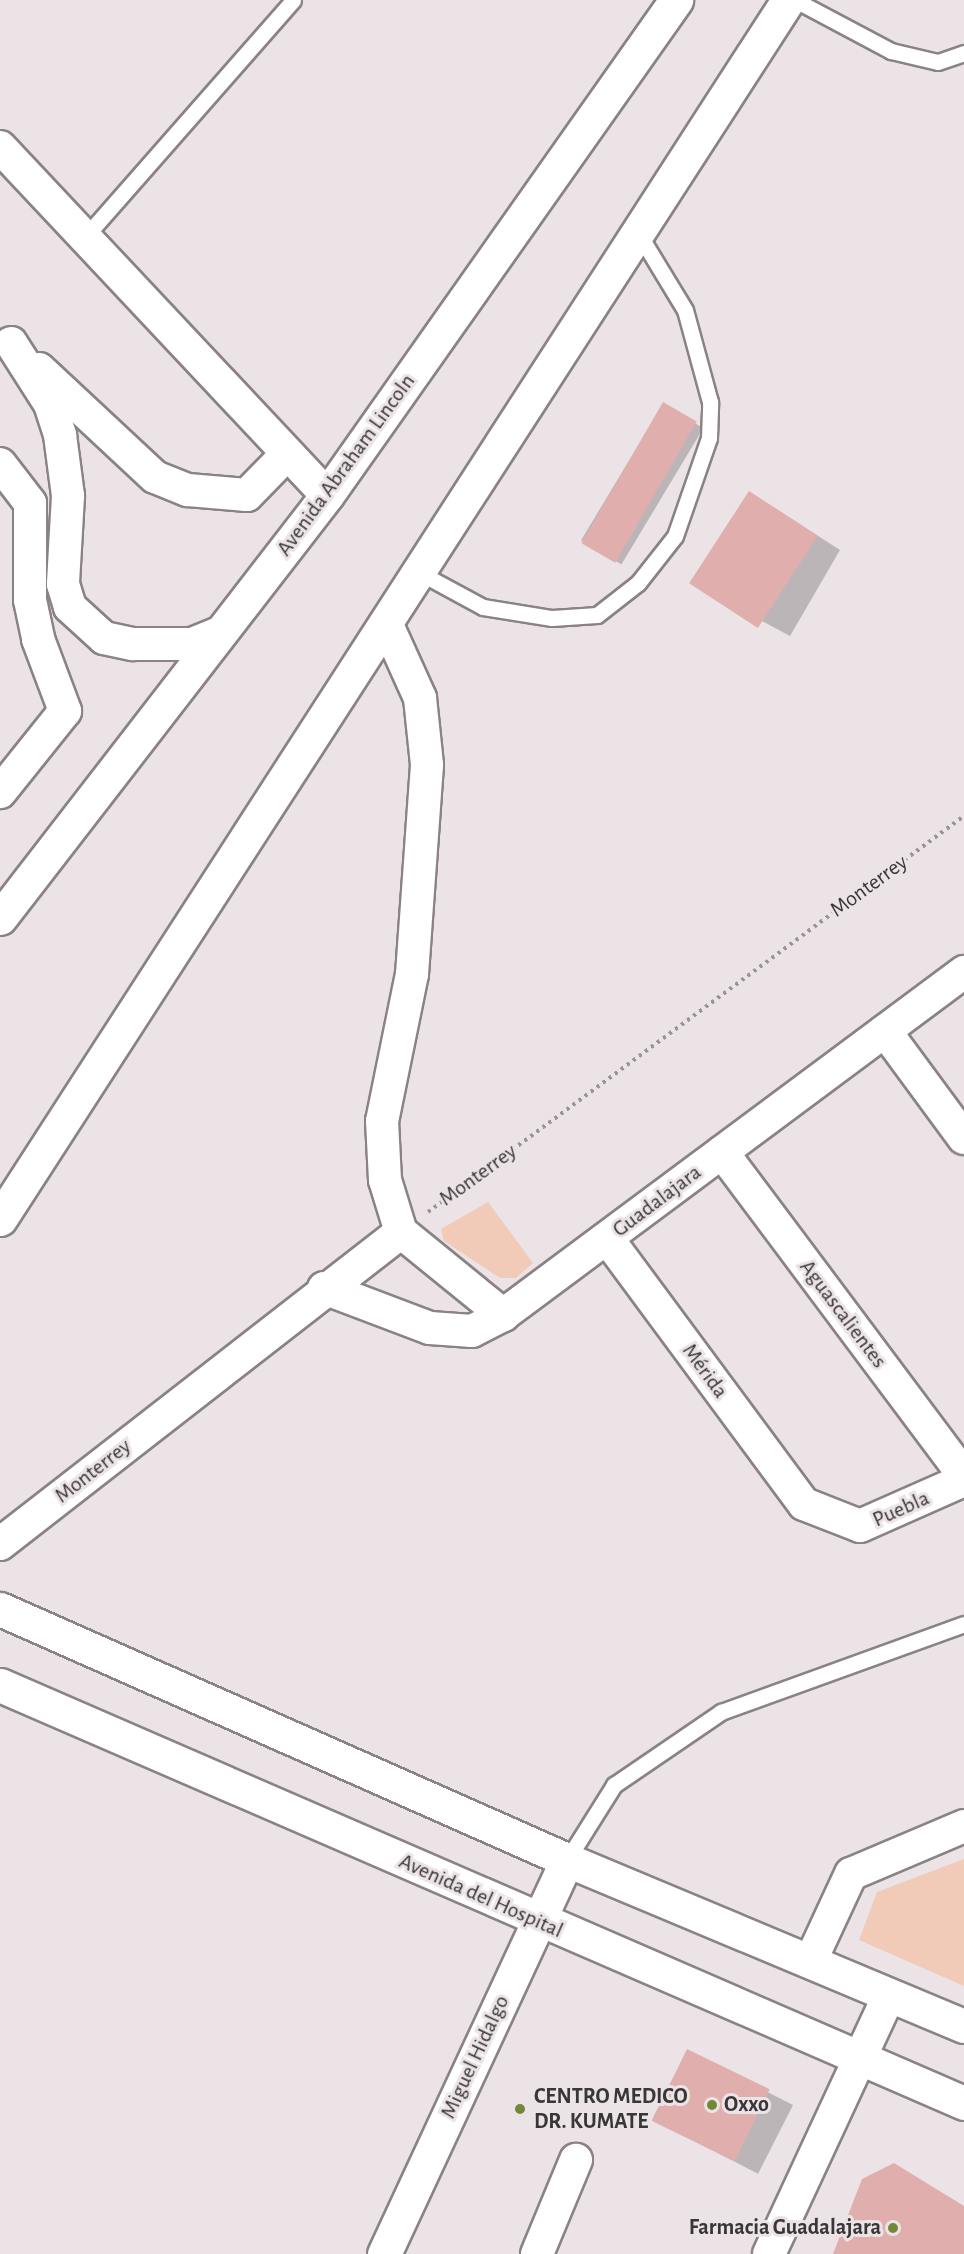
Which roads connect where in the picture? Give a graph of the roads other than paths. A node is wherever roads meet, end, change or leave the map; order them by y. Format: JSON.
{"nodes":[{"id":1,"x":293,"y":0,"type":"edge"},
{"id":2,"x":676,"y":0,"type":"edge"},
{"id":3,"x":788,"y":0,"type":"edge"},
{"id":4,"x":795,"y":0,"type":"edge"},
{"id":5,"x":964,"y":53,"type":"edge"},
{"id":6,"x":0,"y":147,"type":"edge"},
{"id":7,"x":640,"y":236,"type":"junction"},
{"id":8,"x":85,"y":237,"type":"junction"},
{"id":9,"x":6,"y":338,"type":"edge"},
{"id":10,"x":285,"y":456,"type":"junction"},
{"id":11,"x":0,"y":464,"type":"edge"},
{"id":12,"x":327,"y":495,"type":"junction"},
{"id":13,"x":422,"y":574,"type":"junction"},
{"id":14,"x":388,"y":627,"type":"junction"},
{"id":15,"x":221,"y":632,"type":"junction"},
{"id":16,"x":0,"y":792,"type":"edge"},
{"id":17,"x":0,"y":918,"type":"edge"},
{"id":18,"x":964,"y":972,"type":"edge"},
{"id":19,"x":885,"y":1031,"type":"junction"},
{"id":20,"x":964,"y":1138,"type":"edge"},
{"id":21,"x":722,"y":1152,"type":"junction"},
{"id":22,"x":0,"y":1219,"type":"edge"},
{"id":23,"x":400,"y":1232,"type":"junction"},
{"id":24,"x":607,"y":1238,"type":"junction"},
{"id":25,"x":324,"y":1288,"type":"junction"},
{"id":26,"x":503,"y":1315,"type":"junction"},
{"id":27,"x":964,"y":1478,"type":"edge"},
{"id":28,"x":804,"y":1504,"type":"joint"},
{"id":29,"x":0,"y":1544,"type":"edge"},
{"id":30,"x":0,"y":1609,"type":"edge"},
{"id":31,"x":964,"y":1624,"type":"edge"},
{"id":32,"x":0,"y":1685,"type":"edge"},
{"id":33,"x":964,"y":1826,"type":"edge"},
{"id":34,"x":567,"y":1860,"type":"junction"},
{"id":35,"x":538,"y":1922,"type":"junction"},
{"id":36,"x":811,"y":1960,"type":"junction"},
{"id":37,"x":889,"y":1995,"type":"junction"},
{"id":38,"x":964,"y":2026,"type":"edge"},
{"id":39,"x":858,"y":2059,"type":"junction"},
{"id":40,"x":964,"y":2103,"type":"edge"},
{"id":41,"x":576,"y":2160,"type":"dead end"},
{"id":42,"x":546,"y":2251,"type":"edge"},
{"id":43,"x":384,"y":2254,"type":"edge"},
{"id":44,"x":769,"y":2254,"type":"edge"}],
"edges":[{"from":1,"to":8,"type":"lane"},
{"from":2,"to":12,"type":"main road","name":"Avenida Abraham Lincoln"},
{"from":3,"to":7,"type":"main road"},
{"from":4,"to":5,"type":"lane"},
{"from":6,"to":8,"type":"street"},
{"from":7,"to":13,"type":"main road"},
{"from":7,"to":13,"type":"lane"},
{"from":8,"to":10,"type":"street"},
{"from":9,"to":10,"type":"street"},
{"from":9,"to":15,"type":"street"},
{"from":10,"to":12,"type":"street"},
{"from":11,"to":16,"type":"street"},
{"from":12,"to":15,"type":"main road","name":"Avenida Abraham Lincoln"},
{"from":13,"to":14,"type":"main road"},
{"from":14,"to":22,"type":"main road"},
{"from":14,"to":23,"type":"street"},
{"from":15,"to":17,"type":"main road","name":"Avenida Abraham Lincoln"},
{"from":18,"to":19,"type":"street","name":"Guadalajara"},
{"from":19,"to":20,"type":"street"},
{"from":19,"to":21,"type":"street","name":"Guadalajara"},
{"from":21,"to":24,"type":"street","name":"Guadalajara"},
{"from":21,"to":27,"type":"street","name":"Aguascalientes"},
{"from":23,"to":25,"type":"street","name":"Monterrey"},
{"from":23,"to":26,"type":"street"},
{"from":24,"to":26,"type":"street","name":"Guadalajara"},
{"from":24,"to":28,"type":"street","name":"Mérida"},
{"from":25,"to":26,"type":"street","name":"Guadalajara"},
{"from":25,"to":29,"type":"street","name":"Monterrey"},
{"from":27,"to":28,"type":"street","name":"Puebla"},
{"from":30,"to":34,"type":"main road"},
{"from":31,"to":34,"type":"lane"},
{"from":32,"to":35,"type":"main road","name":"Avenida del Hospital"},
{"from":33,"to":36,"type":"street"},
{"from":34,"to":35,"type":"main road","name":"Miguel Hidalgo"},
{"from":34,"to":36,"type":"main road"},
{"from":35,"to":39,"type":"main road","name":"Avenida del Hospital"},
{"from":35,"to":43,"type":"main road","name":"Miguel Hidalgo"},
{"from":36,"to":37,"type":"main road"},
{"from":37,"to":38,"type":"main road"},
{"from":37,"to":39,"type":"street"},
{"from":39,"to":40,"type":"main road","name":"Avenida del Hospital"},
{"from":39,"to":44,"type":"street"},
{"from":41,"to":42,"type":"street"}]}
